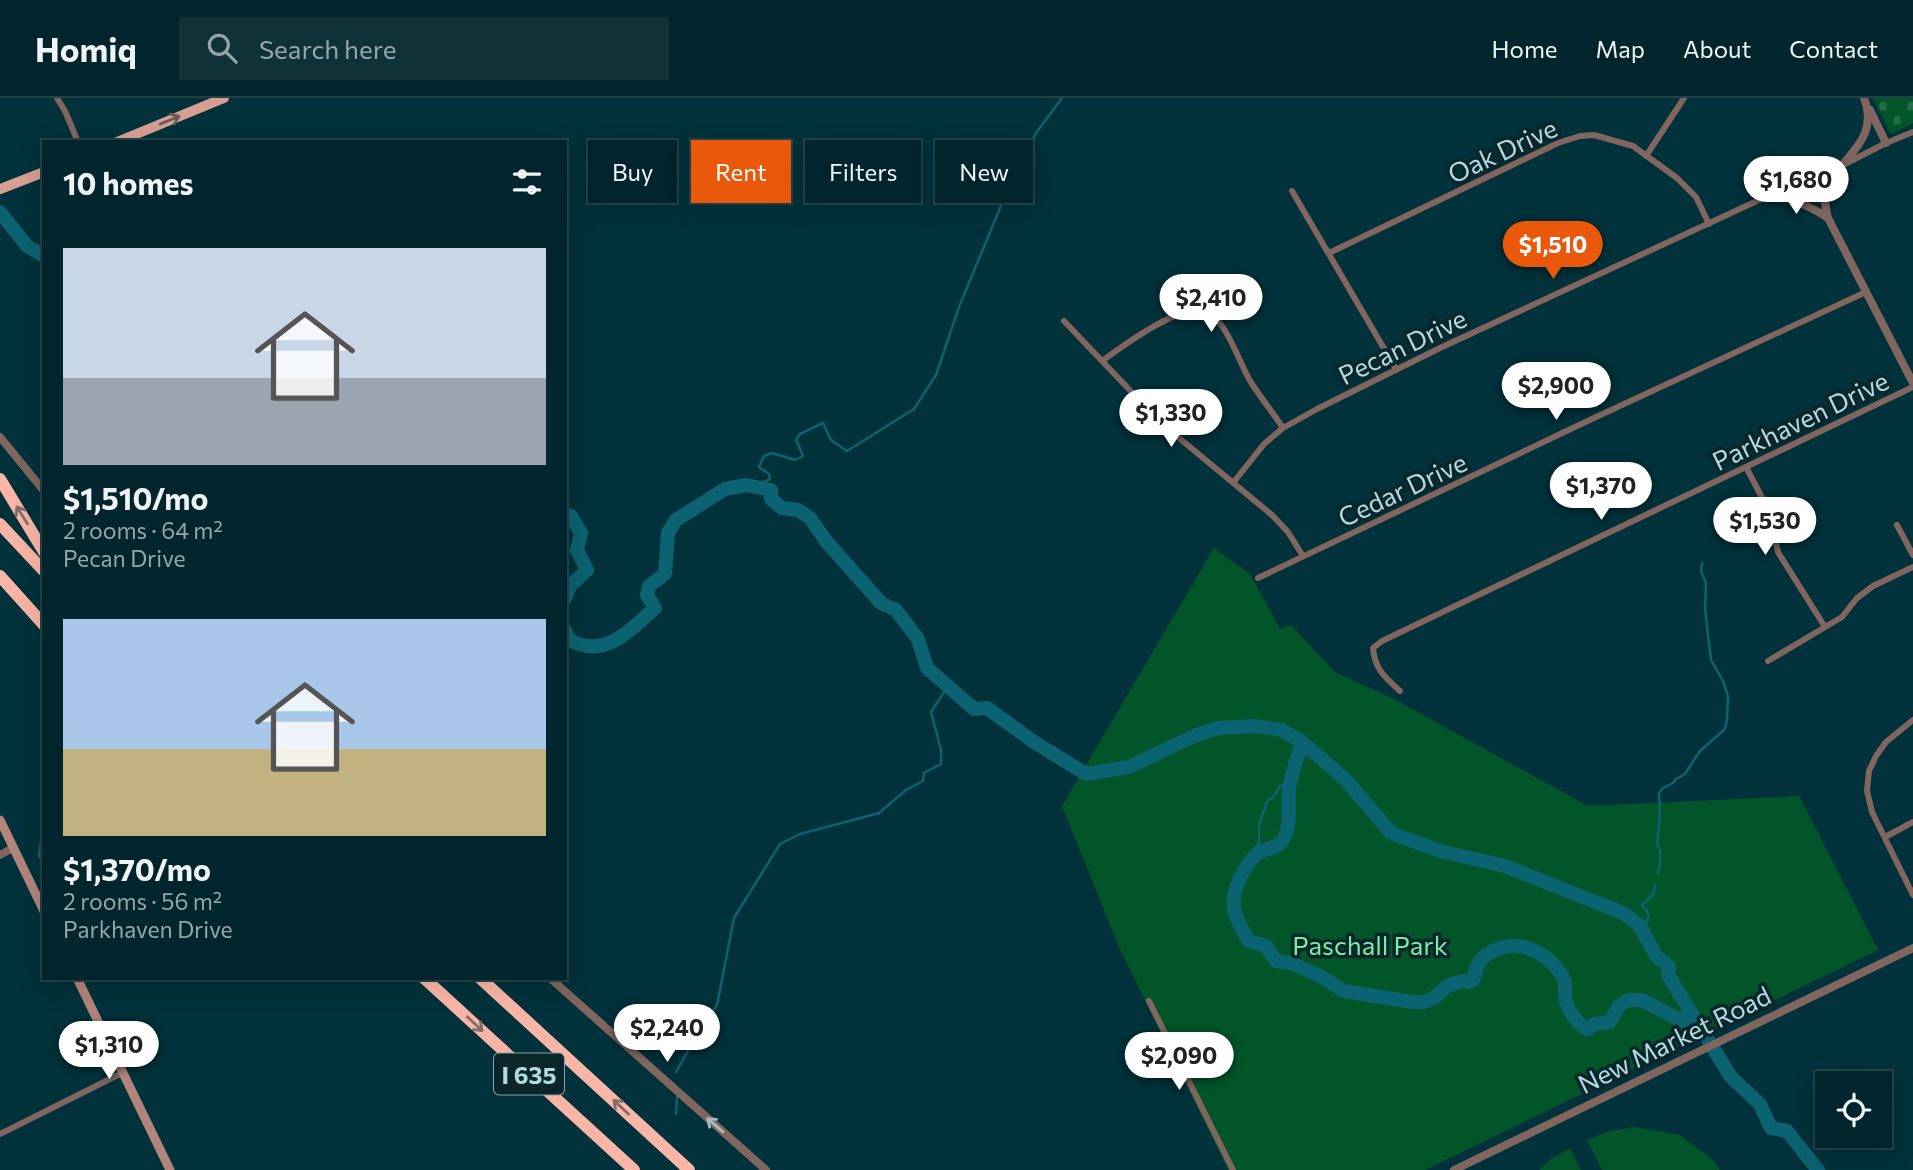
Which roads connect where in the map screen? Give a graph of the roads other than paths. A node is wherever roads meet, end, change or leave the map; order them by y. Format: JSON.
{"nodes":[{"id":1,"x":57,"y":98,"type":"edge"},
{"id":2,"x":224,"y":98,"type":"edge"},
{"id":3,"x":1684,"y":98,"type":"edge"},
{"id":4,"x":1866,"y":101,"type":"edge"},
{"id":5,"x":1913,"y":132,"type":"edge"},
{"id":6,"x":77,"y":140,"type":"edge"},
{"id":7,"x":122,"y":140,"type":"edge"},
{"id":8,"x":1885,"y":143,"type":"junction"},
{"id":9,"x":1646,"y":156,"type":"junction"},
{"id":10,"x":1843,"y":165,"type":"junction"},
{"id":11,"x":42,"y":173,"type":"edge"},
{"id":12,"x":2,"y":189,"type":"edge"},
{"id":13,"x":1293,"y":191,"type":"dead end"},
{"id":14,"x":1772,"y":194,"type":"junction"},
{"id":15,"x":1828,"y":218,"type":"junction"},
{"id":16,"x":1709,"y":224,"type":"junction"},
{"id":17,"x":1329,"y":253,"type":"junction"},
{"id":18,"x":1866,"y":292,"type":"junction"},
{"id":19,"x":1064,"y":321,"type":"dead end"},
{"id":20,"x":1102,"y":361,"type":"junction"},
{"id":21,"x":1396,"y":369,"type":"junction"},
{"id":22,"x":1913,"y":385,"type":"edge"},
{"id":23,"x":1283,"y":428,"type":"junction"},
{"id":24,"x":0,"y":438,"type":"edge"},
{"id":25,"x":1746,"y":467,"type":"junction"},
{"id":26,"x":0,"y":479,"type":"edge"},
{"id":27,"x":1233,"y":482,"type":"junction"},
{"id":28,"x":42,"y":489,"type":"edge"},
{"id":29,"x":0,"y":524,"type":"edge"},
{"id":30,"x":1897,"y":525,"type":"dead end"},
{"id":31,"x":42,"y":549,"type":"edge"},
{"id":32,"x":1913,"y":555,"type":"edge"},
{"id":33,"x":1303,"y":556,"type":"junction"},
{"id":34,"x":1913,"y":567,"type":"edge"},
{"id":35,"x":42,"y":569,"type":"edge"},
{"id":36,"x":0,"y":576,"type":"edge"},
{"id":37,"x":1258,"y":578,"type":"dead end"},
{"id":38,"x":0,"y":589,"type":"edge"},
{"id":39,"x":42,"y":623,"type":"edge"},
{"id":40,"x":1825,"y":626,"type":"junction"},
{"id":41,"x":42,"y":633,"type":"edge"},
{"id":42,"x":1769,"y":661,"type":"dead end"},
{"id":43,"x":1400,"y":691,"type":"dead end"},
{"id":44,"x":1913,"y":720,"type":"edge"},
{"id":45,"x":0,"y":820,"type":"edge"},
{"id":46,"x":1913,"y":822,"type":"edge"},
{"id":47,"x":1885,"y":837,"type":"junction"},
{"id":48,"x":13,"y":848,"type":"junction"},
{"id":49,"x":0,"y":855,"type":"edge"},
{"id":50,"x":1913,"y":895,"type":"edge"},
{"id":51,"x":42,"y":907,"type":"edge"},
{"id":52,"x":1913,"y":948,"type":"edge"},
{"id":53,"x":78,"y":980,"type":"edge"},
{"id":54,"x":426,"y":980,"type":"edge"},
{"id":55,"x":482,"y":980,"type":"edge"},
{"id":56,"x":552,"y":980,"type":"edge"},
{"id":57,"x":1149,"y":1001,"type":"dead end"},
{"id":58,"x":122,"y":1073,"type":"junction"},
{"id":59,"x":0,"y":1134,"type":"edge"},
{"id":60,"x":170,"y":1170,"type":"edge"},
{"id":61,"x":634,"y":1170,"type":"edge"},
{"id":62,"x":689,"y":1170,"type":"edge"},
{"id":63,"x":766,"y":1170,"type":"edge"},
{"id":64,"x":1233,"y":1170,"type":"edge"},
{"id":65,"x":1454,"y":1170,"type":"edge"}],
"edges":[{"from":1,"to":6,"type":"street"},
{"from":7,"to":2,"type":"main road","one_way":true},
{"from":3,"to":9,"type":"street"},
{"from":4,"to":8,"type":"street"},
{"from":4,"to":10,"type":"street"},
{"from":5,"to":8,"type":"street","name":"Pecan Drive"},
{"from":8,"to":10,"type":"street","name":"Pecan Drive"},
{"from":9,"to":16,"type":"street","name":"Oak Drive"},
{"from":9,"to":17,"type":"street","name":"Oak Drive"},
{"from":10,"to":14,"type":"street","name":"Pecan Drive"},
{"from":10,"to":15,"type":"street"},
{"from":11,"to":12,"type":"main road"},
{"from":13,"to":17,"type":"street"},
{"from":14,"to":15,"type":"street"},
{"from":14,"to":16,"type":"street","name":"Pecan Drive"},
{"from":15,"to":18,"type":"street"},
{"from":16,"to":21,"type":"street","name":"Pecan Drive"},
{"from":17,"to":21,"type":"street"},
{"from":18,"to":22,"type":"street"},
{"from":18,"to":33,"type":"street","name":"Cedar Drive"},
{"from":19,"to":20,"type":"street"},
{"from":20,"to":23,"type":"street"},
{"from":20,"to":27,"type":"street"},
{"from":21,"to":23,"type":"street","name":"Pecan Drive"},
{"from":22,"to":25,"type":"street","name":"Parkhaven Drive"},
{"from":23,"to":27,"type":"street","name":"Pecan Drive"},
{"from":24,"to":28,"type":"street"},
{"from":25,"to":40,"type":"street"},
{"from":25,"to":43,"type":"street","name":"Parkhaven Drive"},
{"from":31,"to":26,"type":"highway","one_way":true},
{"from":27,"to":33,"type":"street"},
{"from":29,"to":35,"type":"highway"},
{"from":30,"to":32,"type":"street"},
{"from":33,"to":37,"type":"street","name":"Cedar Drive"},
{"from":34,"to":40,"type":"street"},
{"from":36,"to":39,"type":"highway"},
{"from":38,"to":41,"type":"highway"},
{"from":40,"to":42,"type":"street"},
{"from":44,"to":47,"type":"street"},
{"from":45,"to":48,"type":"main road"},
{"from":46,"to":47,"type":"street"},
{"from":47,"to":50,"type":"street"},
{"from":48,"to":49,"type":"street"},
{"from":48,"to":51,"type":"main road"},
{"from":52,"to":65,"type":"street","name":"New Market Road"},
{"from":53,"to":58,"type":"main road"},
{"from":54,"to":61,"type":"highway","number":"I 635","one_way":true},
{"from":62,"to":55,"type":"highway","number":"I 635","one_way":true},
{"from":63,"to":56,"type":"street","one_way":true},
{"from":57,"to":64,"type":"street"},
{"from":58,"to":59,"type":"street"},
{"from":58,"to":60,"type":"main road"}]}
